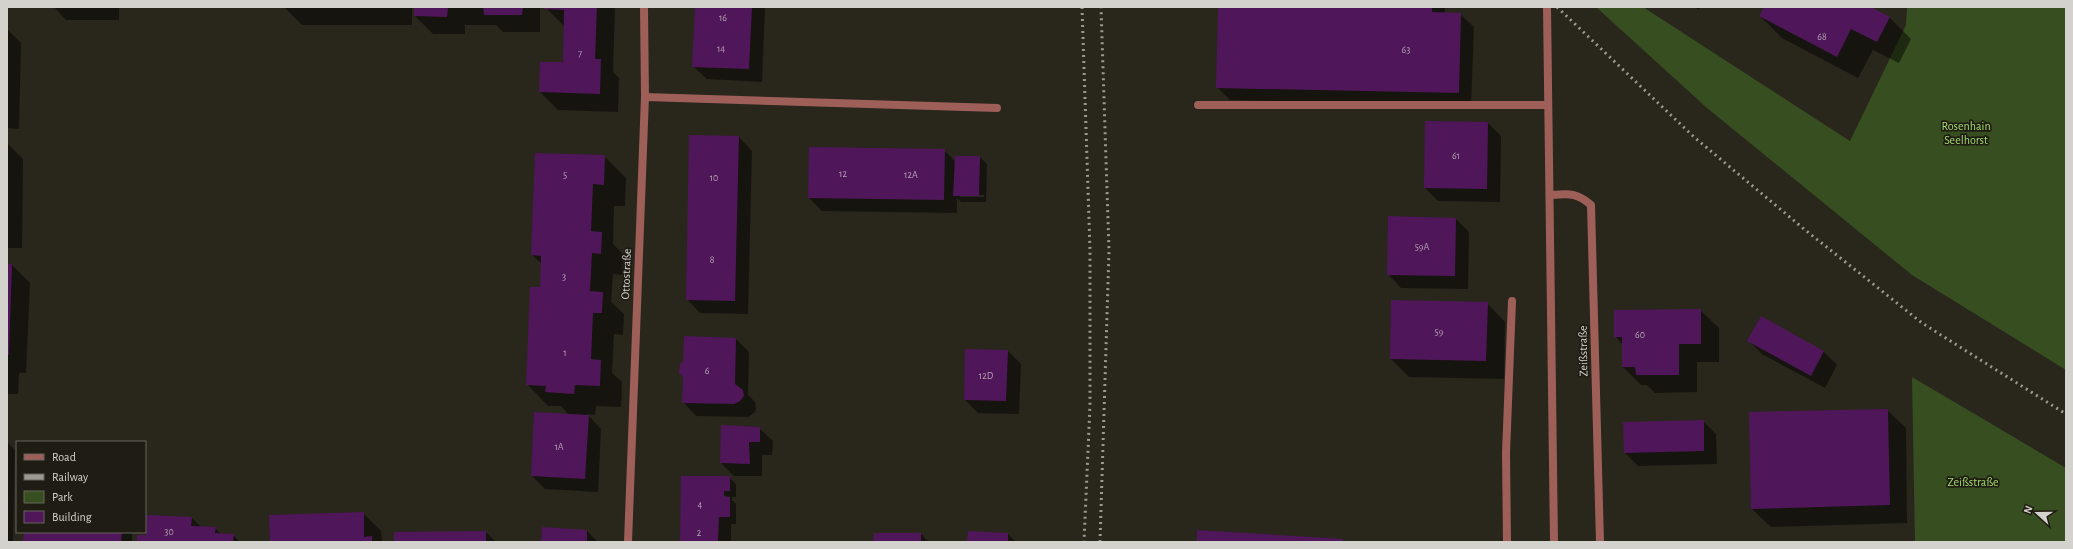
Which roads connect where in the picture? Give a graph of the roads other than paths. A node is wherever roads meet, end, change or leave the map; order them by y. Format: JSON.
{"nodes":[{"id":1,"x":644,"y":7,"type":"edge"},
{"id":2,"x":1547,"y":7,"type":"edge"},
{"id":3,"x":645,"y":97,"type":"junction"},
{"id":4,"x":1198,"y":105,"type":"dead end"},
{"id":5,"x":1548,"y":105,"type":"junction"},
{"id":6,"x":996,"y":108,"type":"dead end"},
{"id":7,"x":1550,"y":195,"type":"junction"},
{"id":8,"x":1512,"y":301,"type":"dead end"},
{"id":9,"x":628,"y":542,"type":"edge"},
{"id":10,"x":1507,"y":542,"type":"edge"},
{"id":11,"x":1554,"y":542,"type":"edge"},
{"id":12,"x":1600,"y":542,"type":"edge"}],
"edges":[{"from":1,"to":3,"type":"street","name":"Ottostraße"},
{"from":2,"to":5,"type":"street"},
{"from":3,"to":6,"type":"street"},
{"from":3,"to":9,"type":"street","name":"Ottostraße"},
{"from":4,"to":5,"type":"street"},
{"from":5,"to":7,"type":"street"},
{"from":7,"to":11,"type":"street"},
{"from":7,"to":12,"type":"street","name":"Zeißstraße"},
{"from":8,"to":10,"type":"street"}]}
